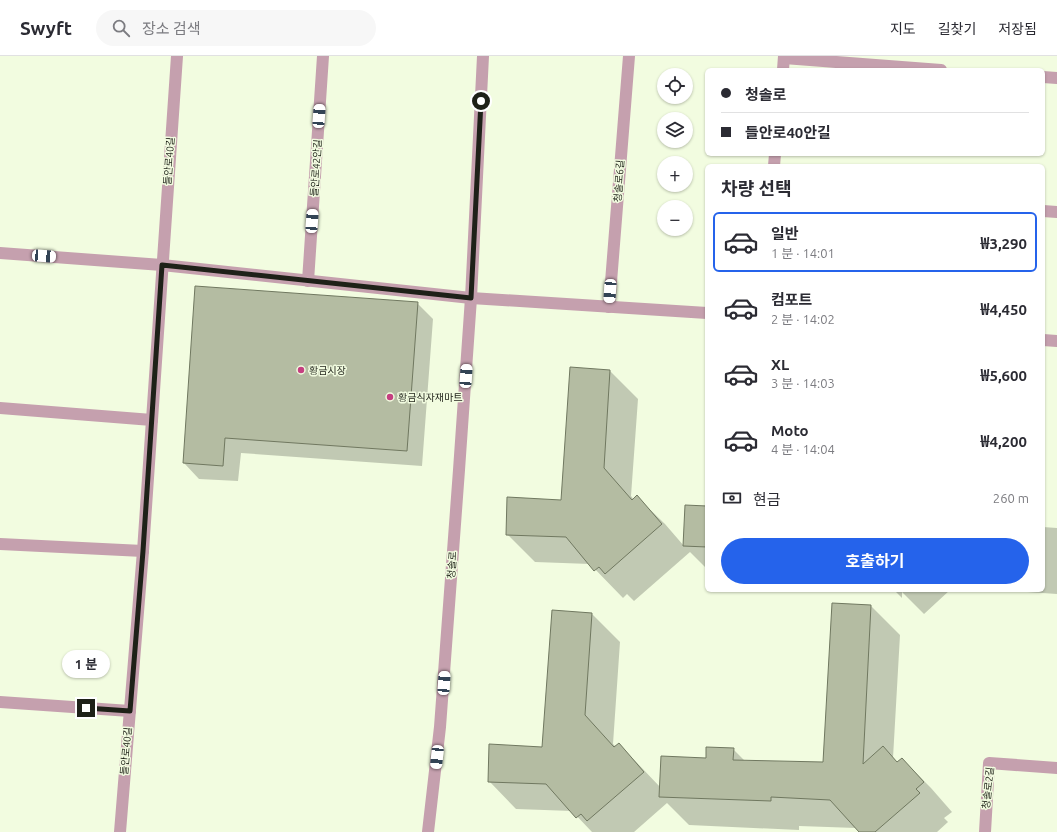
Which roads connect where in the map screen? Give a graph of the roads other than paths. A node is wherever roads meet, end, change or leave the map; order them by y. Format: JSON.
{"nodes":[{"id":1,"x":177,"y":56,"type":"edge"},
{"id":2,"x":323,"y":56,"type":"edge"},
{"id":3,"x":483,"y":56,"type":"edge"},
{"id":4,"x":629,"y":56,"type":"edge"},
{"id":5,"x":783,"y":62,"type":"edge"},
{"id":6,"x":902,"y":68,"type":"edge"},
{"id":7,"x":1045,"y":78,"type":"edge"},
{"id":8,"x":1057,"y":78,"type":"edge"},
{"id":9,"x":1045,"y":211,"type":"edge"},
{"id":10,"x":1057,"y":212,"type":"edge"},
{"id":11,"x":0,"y":253,"type":"edge"},
{"id":12,"x":162,"y":265,"type":"junction"},
{"id":13,"x":308,"y":281,"type":"junction"},
{"id":14,"x":471,"y":298,"type":"junction"},
{"id":15,"x":609,"y":307,"type":"junction"},
{"id":16,"x":705,"y":313,"type":"edge"},
{"id":17,"x":1045,"y":340,"type":"edge"},
{"id":18,"x":1057,"y":341,"type":"edge"},
{"id":19,"x":0,"y":408,"type":"edge"},
{"id":20,"x":152,"y":420,"type":"junction"},
{"id":21,"x":0,"y":544,"type":"edge"},
{"id":22,"x":143,"y":551,"type":"junction"},
{"id":23,"x":0,"y":702,"type":"edge"},
{"id":24,"x":130,"y":711,"type":"junction"},
{"id":25,"x":1057,"y":768,"type":"edge"},
{"id":26,"x":120,"y":832,"type":"edge"},
{"id":27,"x":428,"y":832,"type":"edge"},
{"id":28,"x":984,"y":832,"type":"edge"}],
"edges":[{"from":1,"to":12,"type":"street","name":"들안로40길"},
{"from":2,"to":13,"type":"street","name":"들안로42안길"},
{"from":3,"to":14,"type":"street","name":"청솔로"},
{"from":4,"to":15,"type":"street","name":"청솔로6길"},
{"from":5,"to":6,"type":"street"},
{"from":7,"to":8,"type":"street"},
{"from":9,"to":10,"type":"street"},
{"from":11,"to":12,"type":"street"},
{"from":12,"to":13,"type":"street"},
{"from":12,"to":20,"type":"street","name":"들안로40길"},
{"from":13,"to":14,"type":"street"},
{"from":14,"to":15,"type":"street"},
{"from":14,"to":27,"type":"street","name":"청솔로"},
{"from":15,"to":16,"type":"street"},
{"from":17,"to":18,"type":"street"},
{"from":19,"to":20,"type":"street"},
{"from":20,"to":22,"type":"street","name":"들안로40길"},
{"from":21,"to":22,"type":"street"},
{"from":22,"to":24,"type":"street","name":"들안로40길"},
{"from":23,"to":24,"type":"street"},
{"from":24,"to":26,"type":"street","name":"들안로40길"},
{"from":25,"to":28,"type":"street","name":"청솔로2길"}]}
